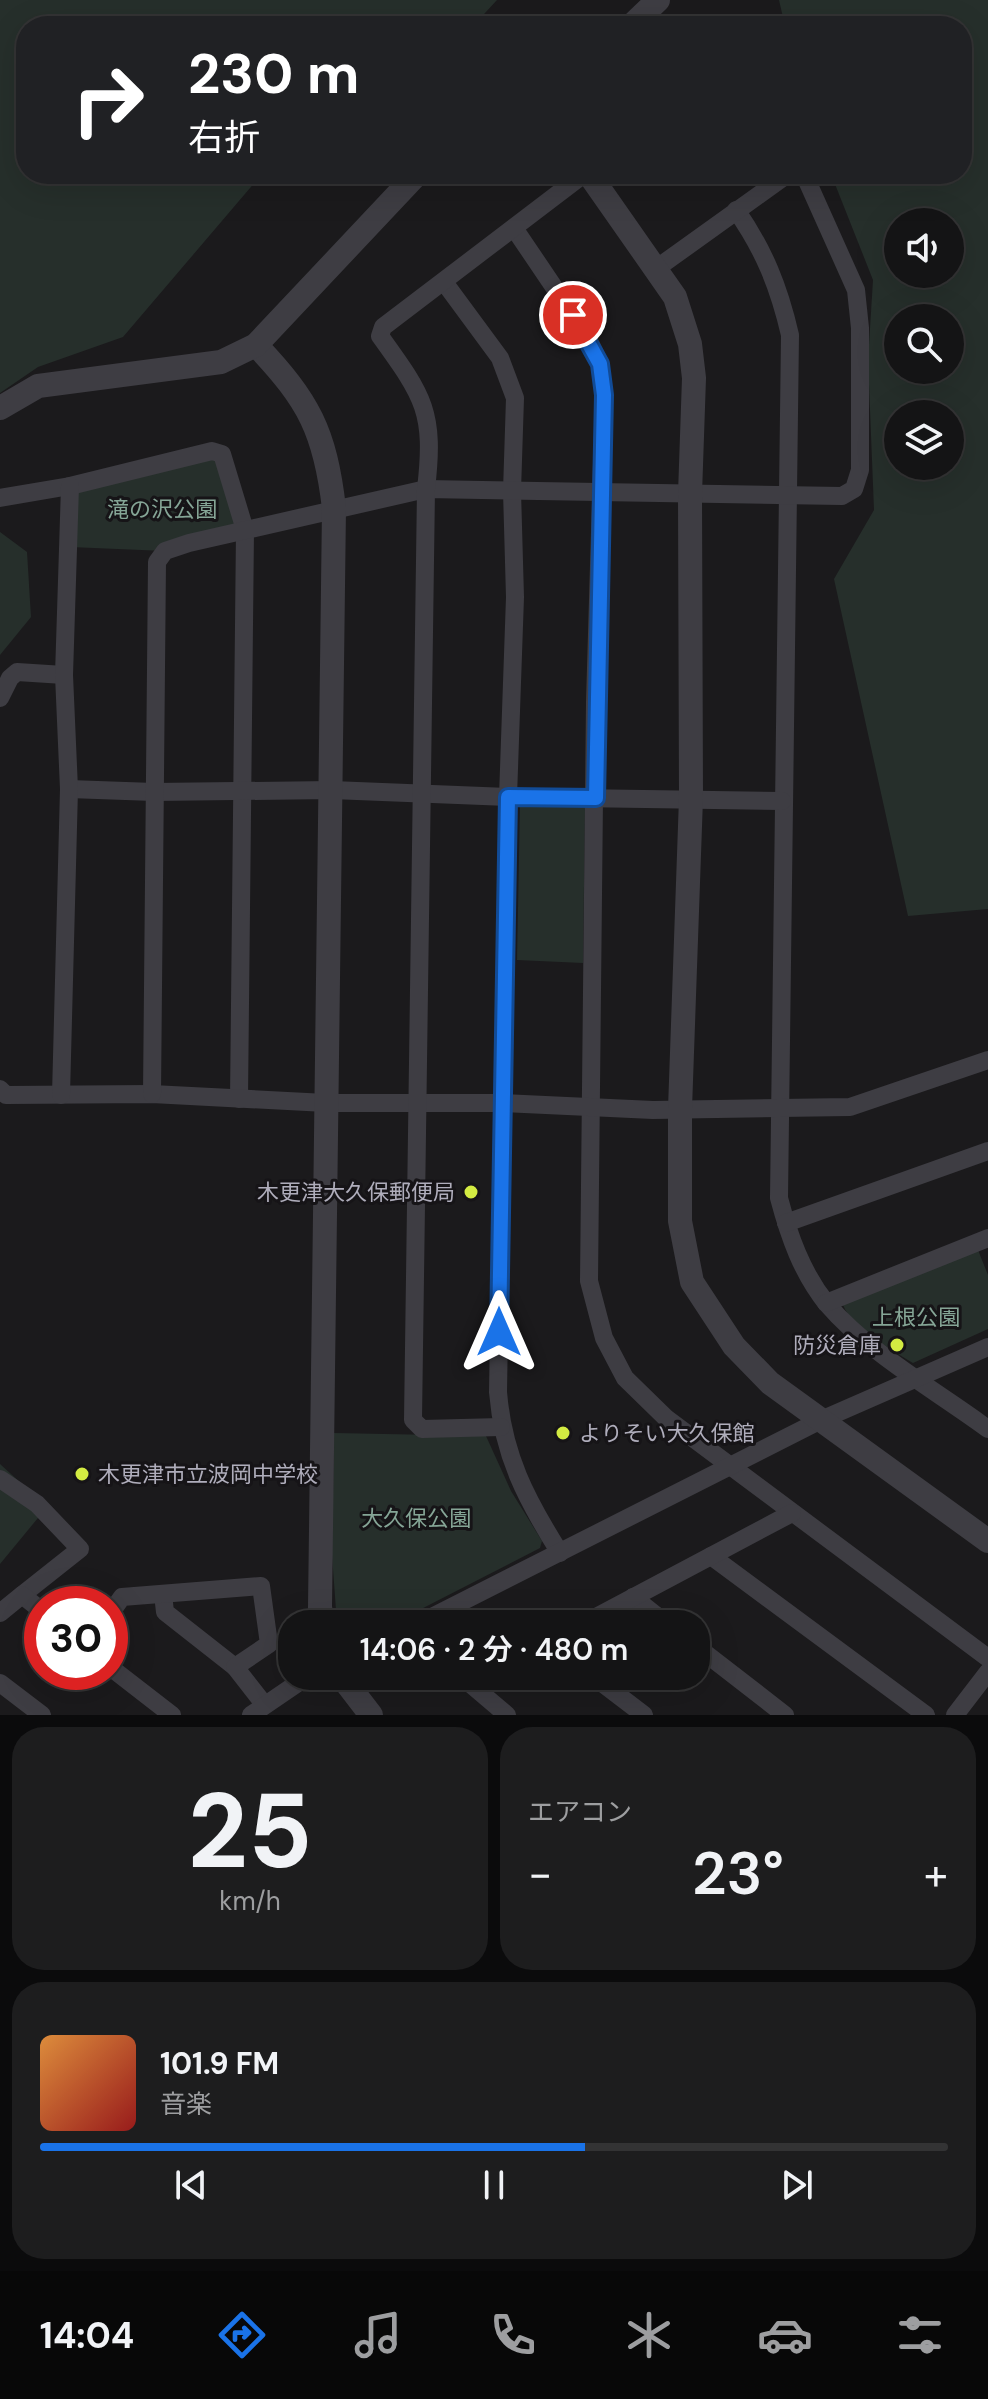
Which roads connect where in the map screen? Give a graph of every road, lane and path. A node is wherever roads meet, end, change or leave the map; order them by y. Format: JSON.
{"nodes":[{"id":1,"x":658,"y":0,"type":"edge"},
{"id":2,"x":641,"y":16,"type":"edge"},
{"id":3,"x":408,"y":184,"type":"edge"},
{"id":4,"x":573,"y":184,"type":"edge"},
{"id":5,"x":594,"y":184,"type":"edge"},
{"id":6,"x":774,"y":184,"type":"edge"},
{"id":7,"x":808,"y":184,"type":"edge"},
{"id":8,"x":736,"y":210,"type":"junction"},
{"id":9,"x":514,"y":228,"type":"junction"},
{"id":10,"x":657,"y":268,"type":"junction"},
{"id":11,"x":444,"y":282,"type":"junction"},
{"id":12,"x":256,"y":345,"type":"junction"},
{"id":13,"x":0,"y":408,"type":"edge"},
{"id":14,"x":70,"y":486,"type":"junction"},
{"id":15,"x":426,"y":489,"type":"junction"},
{"id":16,"x":512,"y":491,"type":"junction"},
{"id":17,"x":600,"y":493,"type":"junction"},
{"id":18,"x":788,"y":493,"type":"junction"},
{"id":19,"x":690,"y":494,"type":"junction"},
{"id":20,"x":0,"y":498,"type":"edge"},
{"id":21,"x":334,"y":508,"type":"junction"},
{"id":22,"x":245,"y":530,"type":"junction"},
{"id":23,"x":64,"y":675,"type":"junction"},
{"id":24,"x":0,"y":698,"type":"edge"},
{"id":25,"x":69,"y":789,"type":"junction"},
{"id":26,"x":332,"y":790,"type":"junction"},
{"id":27,"x":244,"y":791,"type":"junction"},
{"id":28,"x":154,"y":792,"type":"junction"},
{"id":29,"x":422,"y":794,"type":"junction"},
{"id":30,"x":508,"y":797,"type":"junction"},
{"id":31,"x":596,"y":798,"type":"junction"},
{"id":32,"x":691,"y":798,"type":"junction"},
{"id":33,"x":782,"y":801,"type":"junction"},
{"id":34,"x":988,"y":1060,"type":"edge"},
{"id":35,"x":0,"y":1089,"type":"edge"},
{"id":36,"x":152,"y":1094,"type":"junction"},
{"id":37,"x":61,"y":1095,"type":"junction"},
{"id":38,"x":239,"y":1099,"type":"junction"},
{"id":39,"x":326,"y":1103,"type":"junction"},
{"id":40,"x":502,"y":1103,"type":"junction"},
{"id":41,"x":417,"y":1104,"type":"junction"},
{"id":42,"x":589,"y":1107,"type":"junction"},
{"id":43,"x":777,"y":1108,"type":"junction"},
{"id":44,"x":680,"y":1109,"type":"junction"},
{"id":45,"x":988,"y":1151,"type":"edge"},
{"id":46,"x":786,"y":1223,"type":"junction"},
{"id":47,"x":988,"y":1238,"type":"edge"},
{"id":48,"x":826,"y":1303,"type":"junction"},
{"id":49,"x":988,"y":1347,"type":"edge"},
{"id":50,"x":917,"y":1377,"type":"junction"},
{"id":51,"x":821,"y":1420,"type":"junction"},
{"id":52,"x":501,"y":1427,"type":"junction"},
{"id":53,"x":988,"y":1429,"type":"edge"},
{"id":54,"x":729,"y":1467,"type":"junction"},
{"id":55,"x":0,"y":1479,"type":"edge"},
{"id":56,"x":792,"y":1513,"type":"junction"},
{"id":57,"x":988,"y":1541,"type":"edge"},
{"id":58,"x":560,"y":1553,"type":"junction"},
{"id":59,"x":711,"y":1556,"type":"junction"},
{"id":60,"x":163,"y":1594,"type":"junction"},
{"id":61,"x":22,"y":1595,"type":"joint"},
{"id":62,"x":128,"y":1597,"type":"edge"},
{"id":63,"x":633,"y":1597,"type":"junction"},
{"id":64,"x":321,"y":1610,"type":"edge"},
{"id":65,"x":448,"y":1610,"type":"edge"},
{"id":66,"x":609,"y":1610,"type":"edge"},
{"id":67,"x":649,"y":1610,"type":"edge"},
{"id":68,"x":0,"y":1613,"type":"edge"},
{"id":69,"x":710,"y":1657,"type":"edge"},
{"id":70,"x":988,"y":1658,"type":"edge"},
{"id":71,"x":235,"y":1667,"type":"junction"},
{"id":72,"x":988,"y":1672,"type":"edge"},
{"id":73,"x":128,"y":1681,"type":"edge"},
{"id":74,"x":0,"y":1683,"type":"edge"},
{"id":75,"x":286,"y":1690,"type":"edge"},
{"id":76,"x":352,"y":1690,"type":"edge"},
{"id":77,"x":483,"y":1690,"type":"edge"},
{"id":78,"x":611,"y":1690,"type":"edge"},
{"id":79,"x":257,"y":1709,"type":"edge"},
{"id":80,"x":42,"y":1715,"type":"edge"},
{"id":81,"x":172,"y":1715,"type":"edge"},
{"id":82,"x":371,"y":1715,"type":"edge"},
{"id":83,"x":507,"y":1715,"type":"edge"},
{"id":84,"x":644,"y":1715,"type":"edge"},
{"id":85,"x":785,"y":1715,"type":"edge"},
{"id":86,"x":926,"y":1715,"type":"edge"},
{"id":87,"x":955,"y":1715,"type":"edge"}],
"edges":[{"from":1,"to":2,"type":"street"},
{"from":3,"to":12,"type":"street"},
{"from":4,"to":9,"type":"street"},
{"from":5,"to":10,"type":"street"},
{"from":6,"to":8,"type":"street"},
{"from":7,"to":18,"type":"street"},
{"from":8,"to":10,"type":"street"},
{"from":8,"to":18,"type":"street"},
{"from":9,"to":11,"type":"street"},
{"from":9,"to":17,"type":"street"},
{"from":10,"to":19,"type":"street"},
{"from":11,"to":15,"type":"street"},
{"from":11,"to":16,"type":"street"},
{"from":12,"to":13,"type":"street"},
{"from":12,"to":21,"type":"street"},
{"from":14,"to":20,"type":"street"},
{"from":14,"to":22,"type":"street"},
{"from":14,"to":23,"type":"street"},
{"from":15,"to":16,"type":"street"},
{"from":15,"to":21,"type":"street"},
{"from":15,"to":29,"type":"street"},
{"from":16,"to":17,"type":"street"},
{"from":16,"to":30,"type":"street"},
{"from":17,"to":19,"type":"street"},
{"from":17,"to":31,"type":"street"},
{"from":18,"to":19,"type":"street"},
{"from":18,"to":33,"type":"street"},
{"from":19,"to":32,"type":"street"},
{"from":21,"to":22,"type":"street"},
{"from":21,"to":26,"type":"street"},
{"from":22,"to":27,"type":"street"},
{"from":22,"to":28,"type":"street"},
{"from":23,"to":24,"type":"street"},
{"from":23,"to":25,"type":"street"},
{"from":25,"to":28,"type":"street"},
{"from":25,"to":37,"type":"street"},
{"from":26,"to":27,"type":"street"},
{"from":26,"to":29,"type":"street"},
{"from":26,"to":39,"type":"street"},
{"from":27,"to":28,"type":"street"},
{"from":27,"to":38,"type":"street"},
{"from":28,"to":36,"type":"street"},
{"from":29,"to":30,"type":"street"},
{"from":29,"to":41,"type":"street"},
{"from":30,"to":31,"type":"street"},
{"from":30,"to":40,"type":"street"},
{"from":31,"to":32,"type":"street"},
{"from":31,"to":42,"type":"street"},
{"from":32,"to":33,"type":"street"},
{"from":32,"to":44,"type":"street"},
{"from":33,"to":43,"type":"street"},
{"from":34,"to":43,"type":"street"},
{"from":35,"to":37,"type":"street"},
{"from":36,"to":37,"type":"street"},
{"from":36,"to":38,"type":"street"},
{"from":38,"to":39,"type":"street"},
{"from":39,"to":41,"type":"street"},
{"from":39,"to":64,"type":"street"},
{"from":40,"to":41,"type":"street"},
{"from":40,"to":42,"type":"street"},
{"from":40,"to":52,"type":"street"},
{"from":41,"to":52,"type":"street"},
{"from":42,"to":44,"type":"street"},
{"from":42,"to":54,"type":"street"},
{"from":43,"to":44,"type":"street"},
{"from":43,"to":46,"type":"street"},
{"from":44,"to":51,"type":"street"},
{"from":45,"to":46,"type":"street"},
{"from":46,"to":48,"type":"street"},
{"from":47,"to":48,"type":"street"},
{"from":48,"to":50,"type":"street"},
{"from":49,"to":50,"type":"street"},
{"from":50,"to":51,"type":"street"},
{"from":50,"to":53,"type":"street"},
{"from":51,"to":54,"type":"street"},
{"from":51,"to":57,"type":"street"},
{"from":52,"to":58,"type":"street"},
{"from":54,"to":56,"type":"street"},
{"from":54,"to":58,"type":"street"},
{"from":55,"to":61,"type":"street"},
{"from":56,"to":59,"type":"street"},
{"from":56,"to":70,"type":"street"},
{"from":58,"to":65,"type":"street"},
{"from":59,"to":63,"type":"street"},
{"from":59,"to":86,"type":"street"},
{"from":60,"to":62,"type":"street"},
{"from":60,"to":71,"type":"street"},
{"from":60,"to":71,"type":"street"},
{"from":61,"to":68,"type":"street"},
{"from":63,"to":66,"type":"street"},
{"from":63,"to":67,"type":"street"},
{"from":69,"to":85,"type":"street"},
{"from":71,"to":79,"type":"street"},
{"from":72,"to":87,"type":"street"},
{"from":73,"to":81,"type":"street"},
{"from":74,"to":80,"type":"street"},
{"from":75,"to":79,"type":"street"},
{"from":76,"to":82,"type":"street"},
{"from":77,"to":83,"type":"street"},
{"from":78,"to":84,"type":"street"}]}
